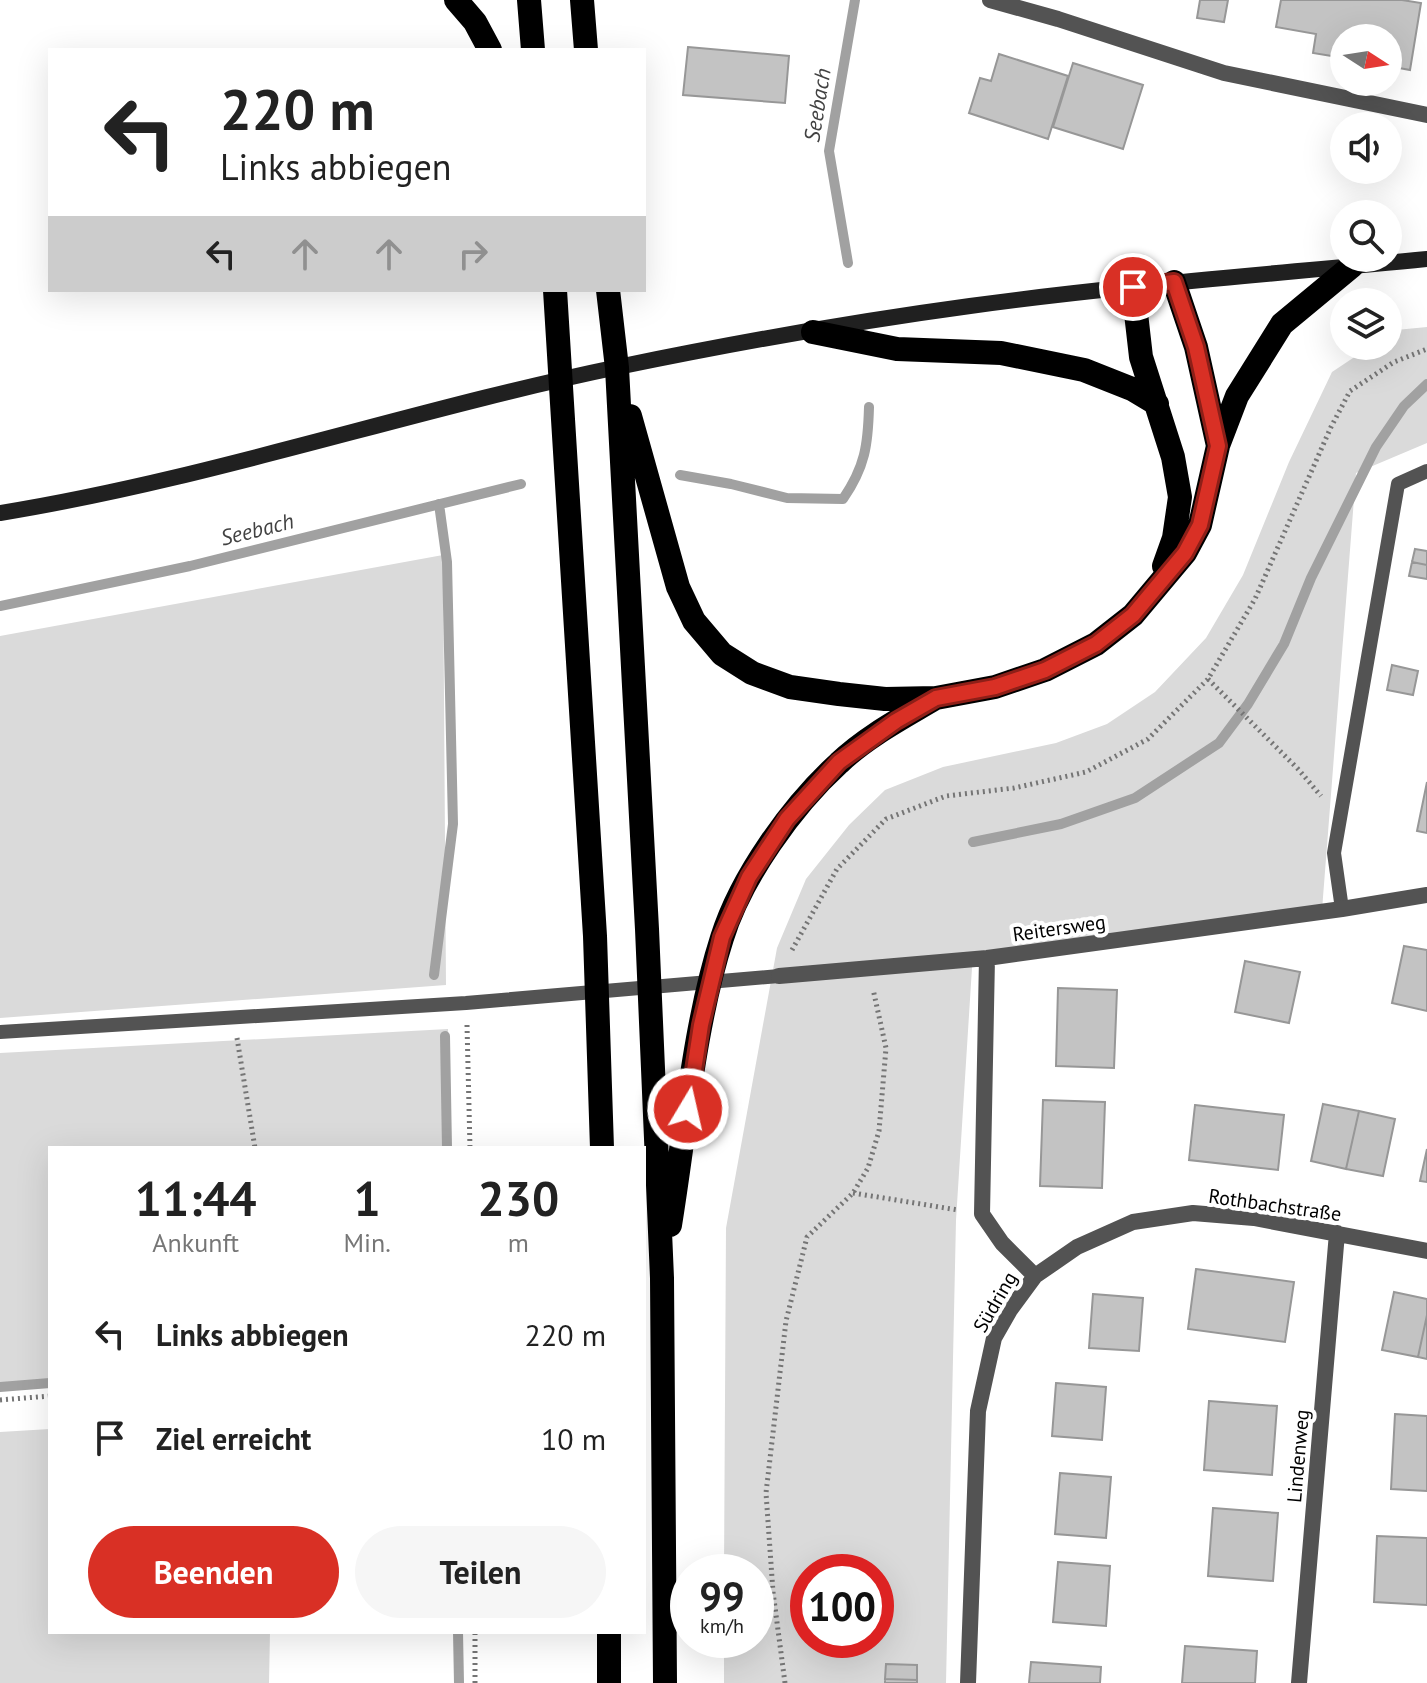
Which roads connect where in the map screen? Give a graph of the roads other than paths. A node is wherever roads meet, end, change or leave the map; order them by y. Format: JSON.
{"nodes":[{"id":1,"x":456,"y":0,"type":"edge"},
{"id":2,"x":529,"y":0,"type":"edge"},
{"id":3,"x":582,"y":0,"type":"edge"},
{"id":4,"x":990,"y":0,"type":"edge"},
{"id":5,"x":1010,"y":2,"type":"edge"},
{"id":6,"x":489,"y":48,"type":"edge"},
{"id":7,"x":533,"y":48,"type":"edge"},
{"id":8,"x":586,"y":48,"type":"edge"},
{"id":9,"x":1427,"y":115,"type":"edge"},
{"id":10,"x":1427,"y":259,"type":"edge"},
{"id":11,"x":1402,"y":261,"type":"edge"},
{"id":12,"x":1330,"y":268,"type":"edge"},
{"id":13,"x":1345,"y":272,"type":"edge"},
{"id":14,"x":1174,"y":282,"type":"junction"},
{"id":15,"x":1133,"y":287,"type":"junction"},
{"id":16,"x":555,"y":292,"type":"edge"},
{"id":17,"x":608,"y":292,"type":"edge"},
{"id":18,"x":813,"y":332,"type":"junction"},
{"id":19,"x":617,"y":368,"type":"junction"},
{"id":20,"x":1157,"y":404,"type":"junction"},
{"id":21,"x":1218,"y":446,"type":"junction"},
{"id":22,"x":1427,"y":471,"type":"edge"},
{"id":23,"x":0,"y":513,"type":"edge"},
{"id":24,"x":1156,"y":587,"type":"junction"},
{"id":25,"x":936,"y":698,"type":"junction"},
{"id":26,"x":1427,"y":895,"type":"edge"},
{"id":27,"x":1342,"y":909,"type":"junction"},
{"id":28,"x":987,"y":958,"type":"junction"},
{"id":29,"x":779,"y":976,"type":"joint"},
{"id":30,"x":0,"y":1032,"type":"edge"},
{"id":31,"x":602,"y":1146,"type":"edge"},
{"id":32,"x":1337,"y":1233,"type":"junction"},
{"id":33,"x":1427,"y":1251,"type":"edge"},
{"id":34,"x":1035,"y":1276,"type":"junction"},
{"id":35,"x":662,"y":1278,"type":"junction"},
{"id":36,"x":609,"y":1634,"type":"edge"},
{"id":37,"x":609,"y":1683,"type":"edge"},
{"id":38,"x":665,"y":1683,"type":"edge"},
{"id":39,"x":968,"y":1683,"type":"edge"},
{"id":40,"x":1299,"y":1683,"type":"edge"}],
"edges":[{"from":1,"to":6,"type":"highway"},
{"from":2,"to":7,"type":"highway"},
{"from":3,"to":8,"type":"highway"},
{"from":4,"to":5,"type":"street"},
{"from":5,"to":9,"type":"street"},
{"from":10,"to":11,"type":"main road"},
{"from":12,"to":14,"type":"main road"},
{"from":13,"to":21,"type":"highway"},
{"from":14,"to":15,"type":"main road"},
{"from":14,"to":21,"type":"highway"},
{"from":15,"to":18,"type":"main road"},
{"from":15,"to":20,"type":"highway"},
{"from":16,"to":31,"type":"highway"},
{"from":17,"to":19,"type":"highway"},
{"from":18,"to":20,"type":"highway"},
{"from":18,"to":23,"type":"main road"},
{"from":19,"to":25,"type":"highway"},
{"from":19,"to":35,"type":"highway"},
{"from":20,"to":24,"type":"highway"},
{"from":21,"to":24,"type":"highway"},
{"from":22,"to":27,"type":"lane"},
{"from":24,"to":25,"type":"highway"},
{"from":25,"to":35,"type":"highway"},
{"from":26,"to":27,"type":"street","name":"Reitersweg"},
{"from":27,"to":28,"type":"street","name":"Reitersweg"},
{"from":28,"to":29,"type":"street","name":"Reitersweg"},
{"from":28,"to":34,"type":"street","name":"Südring"},
{"from":29,"to":30,"type":"lane"},
{"from":32,"to":33,"type":"street","name":"Rothbachstraße"},
{"from":32,"to":34,"type":"street","name":"Rothbachstraße"},
{"from":32,"to":40,"type":"street","name":"Lindenweg"},
{"from":34,"to":39,"type":"street","name":"Südring"},
{"from":35,"to":38,"type":"highway"},
{"from":36,"to":37,"type":"highway"}]}
